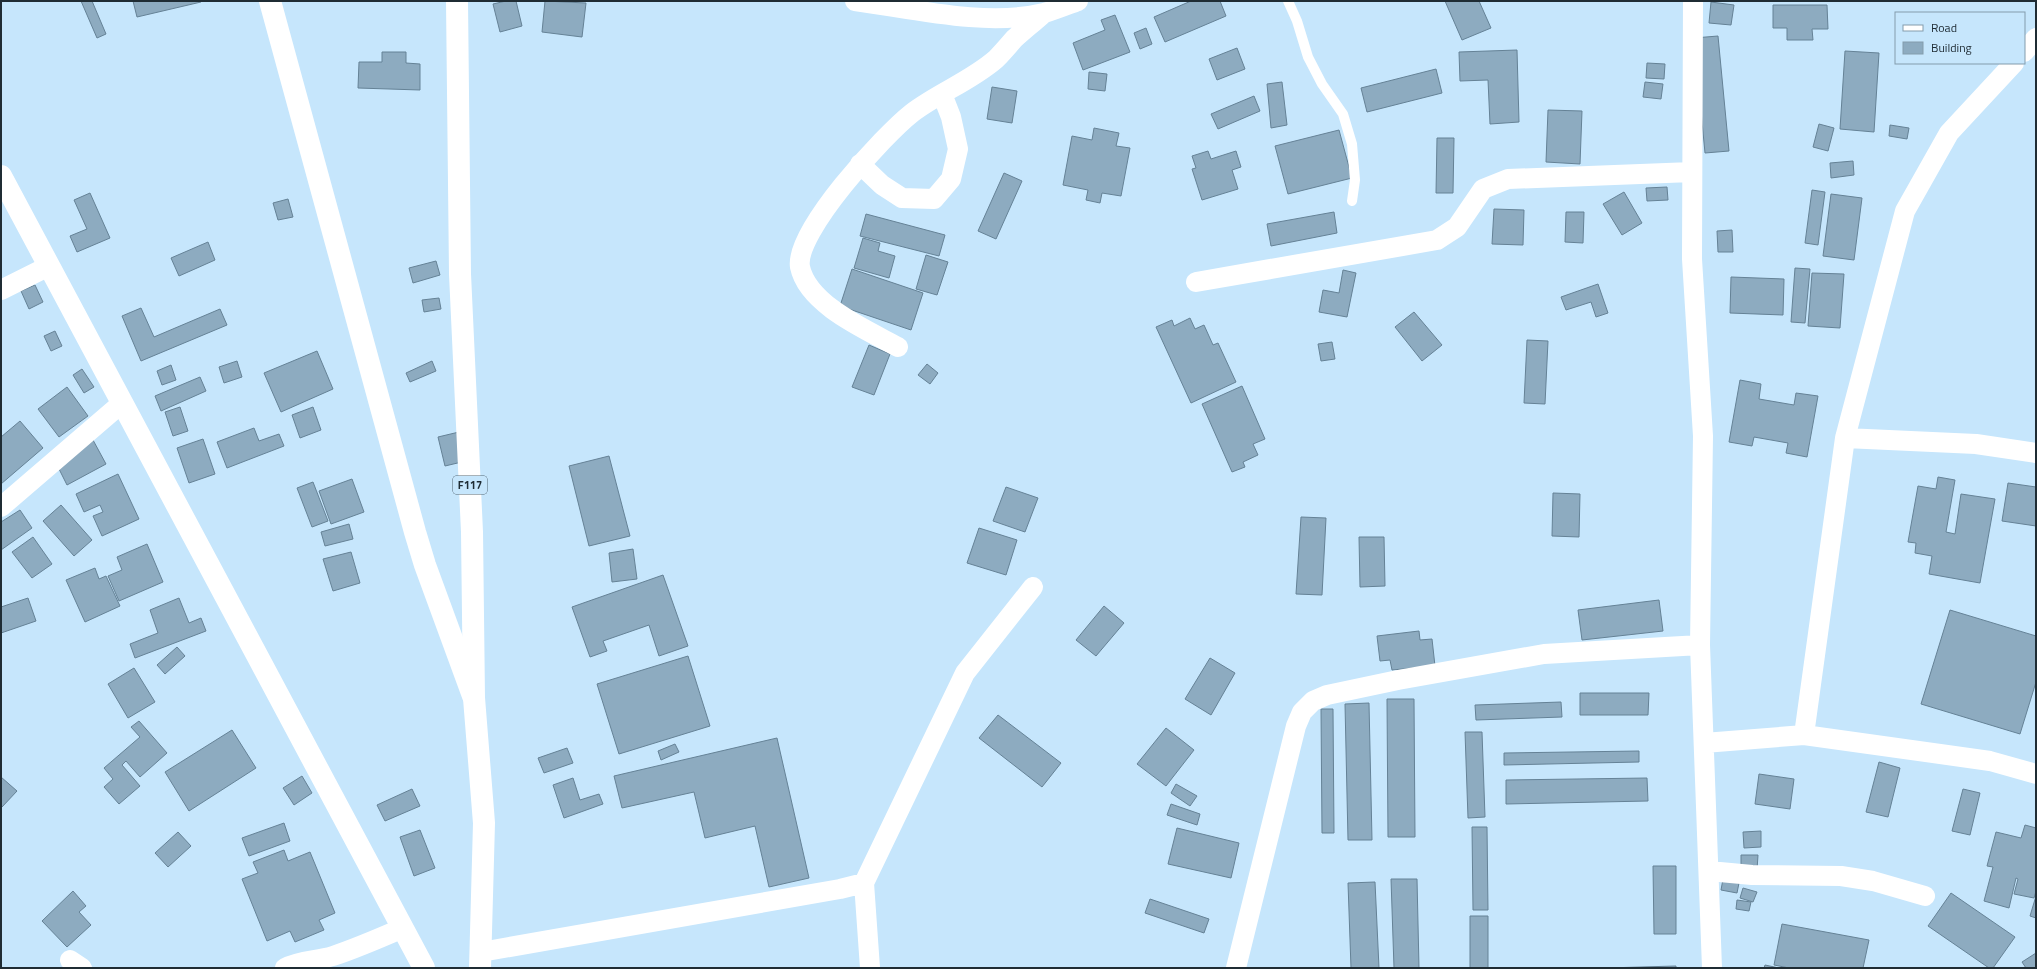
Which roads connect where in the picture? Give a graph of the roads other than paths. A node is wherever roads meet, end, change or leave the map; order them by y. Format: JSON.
{"nodes":[{"id":1,"x":270,"y":1,"type":"edge"},
{"id":2,"x":457,"y":1,"type":"edge"},
{"id":3,"x":856,"y":1,"type":"edge"},
{"id":4,"x":1078,"y":1,"type":"edge"},
{"id":5,"x":1288,"y":1,"type":"edge"},
{"id":6,"x":1693,"y":1,"type":"edge"},
{"id":7,"x":1044,"y":13,"type":"junction"},
{"id":8,"x":2036,"y":38,"type":"edge"},
{"id":9,"x":2025,"y":51,"type":"edge"},
{"id":10,"x":2013,"y":64,"type":"edge"},
{"id":11,"x":942,"y":94,"type":"junction"},
{"id":12,"x":860,"y":164,"type":"junction"},
{"id":13,"x":1692,"y":172,"type":"junction"},
{"id":14,"x":1,"y":176,"type":"edge"},
{"id":15,"x":1352,"y":201,"type":"dead end"},
{"id":16,"x":49,"y":266,"type":"junction"},
{"id":17,"x":1196,"y":282,"type":"dead end"},
{"id":18,"x":1,"y":290,"type":"edge"},
{"id":19,"x":898,"y":347,"type":"dead end"},
{"id":20,"x":122,"y":403,"type":"junction"},
{"id":21,"x":1845,"y":438,"type":"junction"},
{"id":22,"x":2036,"y":453,"type":"edge"},
{"id":23,"x":1,"y":507,"type":"edge"},
{"id":24,"x":1033,"y":587,"type":"dead end"},
{"id":25,"x":1700,"y":645,"type":"junction"},
{"id":26,"x":474,"y":698,"type":"junction"},
{"id":27,"x":1804,"y":735,"type":"junction"},
{"id":28,"x":1704,"y":743,"type":"junction"},
{"id":29,"x":2036,"y":774,"type":"edge"},
{"id":30,"x":1709,"y":871,"type":"junction"},
{"id":31,"x":864,"y":883,"type":"junction"},
{"id":32,"x":1925,"y":896,"type":"dead end"},
{"id":33,"x":402,"y":928,"type":"junction"},
{"id":34,"x":481,"y":960,"type":"edge"},
{"id":35,"x":285,"y":968,"type":"edge"},
{"id":36,"x":424,"y":968,"type":"edge"},
{"id":37,"x":870,"y":968,"type":"edge"},
{"id":38,"x":1236,"y":968,"type":"edge"},
{"id":39,"x":1712,"y":968,"type":"edge"}],
"edges":[{"from":1,"to":26,"type":"main road"},
{"from":2,"to":26,"type":"main road","number":"F117"},
{"from":3,"to":7,"type":"street"},
{"from":4,"to":7,"type":"street"},
{"from":5,"to":15,"type":"lane"},
{"from":6,"to":13,"type":"street"},
{"from":7,"to":11,"type":"street"},
{"from":8,"to":9,"type":"street"},
{"from":10,"to":21,"type":"street"},
{"from":11,"to":12,"type":"street"},
{"from":11,"to":12,"type":"street"},
{"from":12,"to":19,"type":"street"},
{"from":13,"to":17,"type":"street"},
{"from":13,"to":25,"type":"street"},
{"from":14,"to":16,"type":"main road"},
{"from":16,"to":18,"type":"street"},
{"from":16,"to":20,"type":"main road"},
{"from":20,"to":23,"type":"street"},
{"from":20,"to":33,"type":"main road"},
{"from":21,"to":22,"type":"street"},
{"from":21,"to":27,"type":"street"},
{"from":24,"to":31,"type":"street"},
{"from":25,"to":28,"type":"street"},
{"from":25,"to":38,"type":"street"},
{"from":26,"to":34,"type":"main road","number":"F117"},
{"from":27,"to":28,"type":"street"},
{"from":27,"to":29,"type":"street"},
{"from":28,"to":30,"type":"street"},
{"from":30,"to":32,"type":"street"},
{"from":30,"to":39,"type":"street"},
{"from":31,"to":34,"type":"street"},
{"from":31,"to":37,"type":"street"},
{"from":33,"to":35,"type":"street"},
{"from":33,"to":36,"type":"main road"}]}
